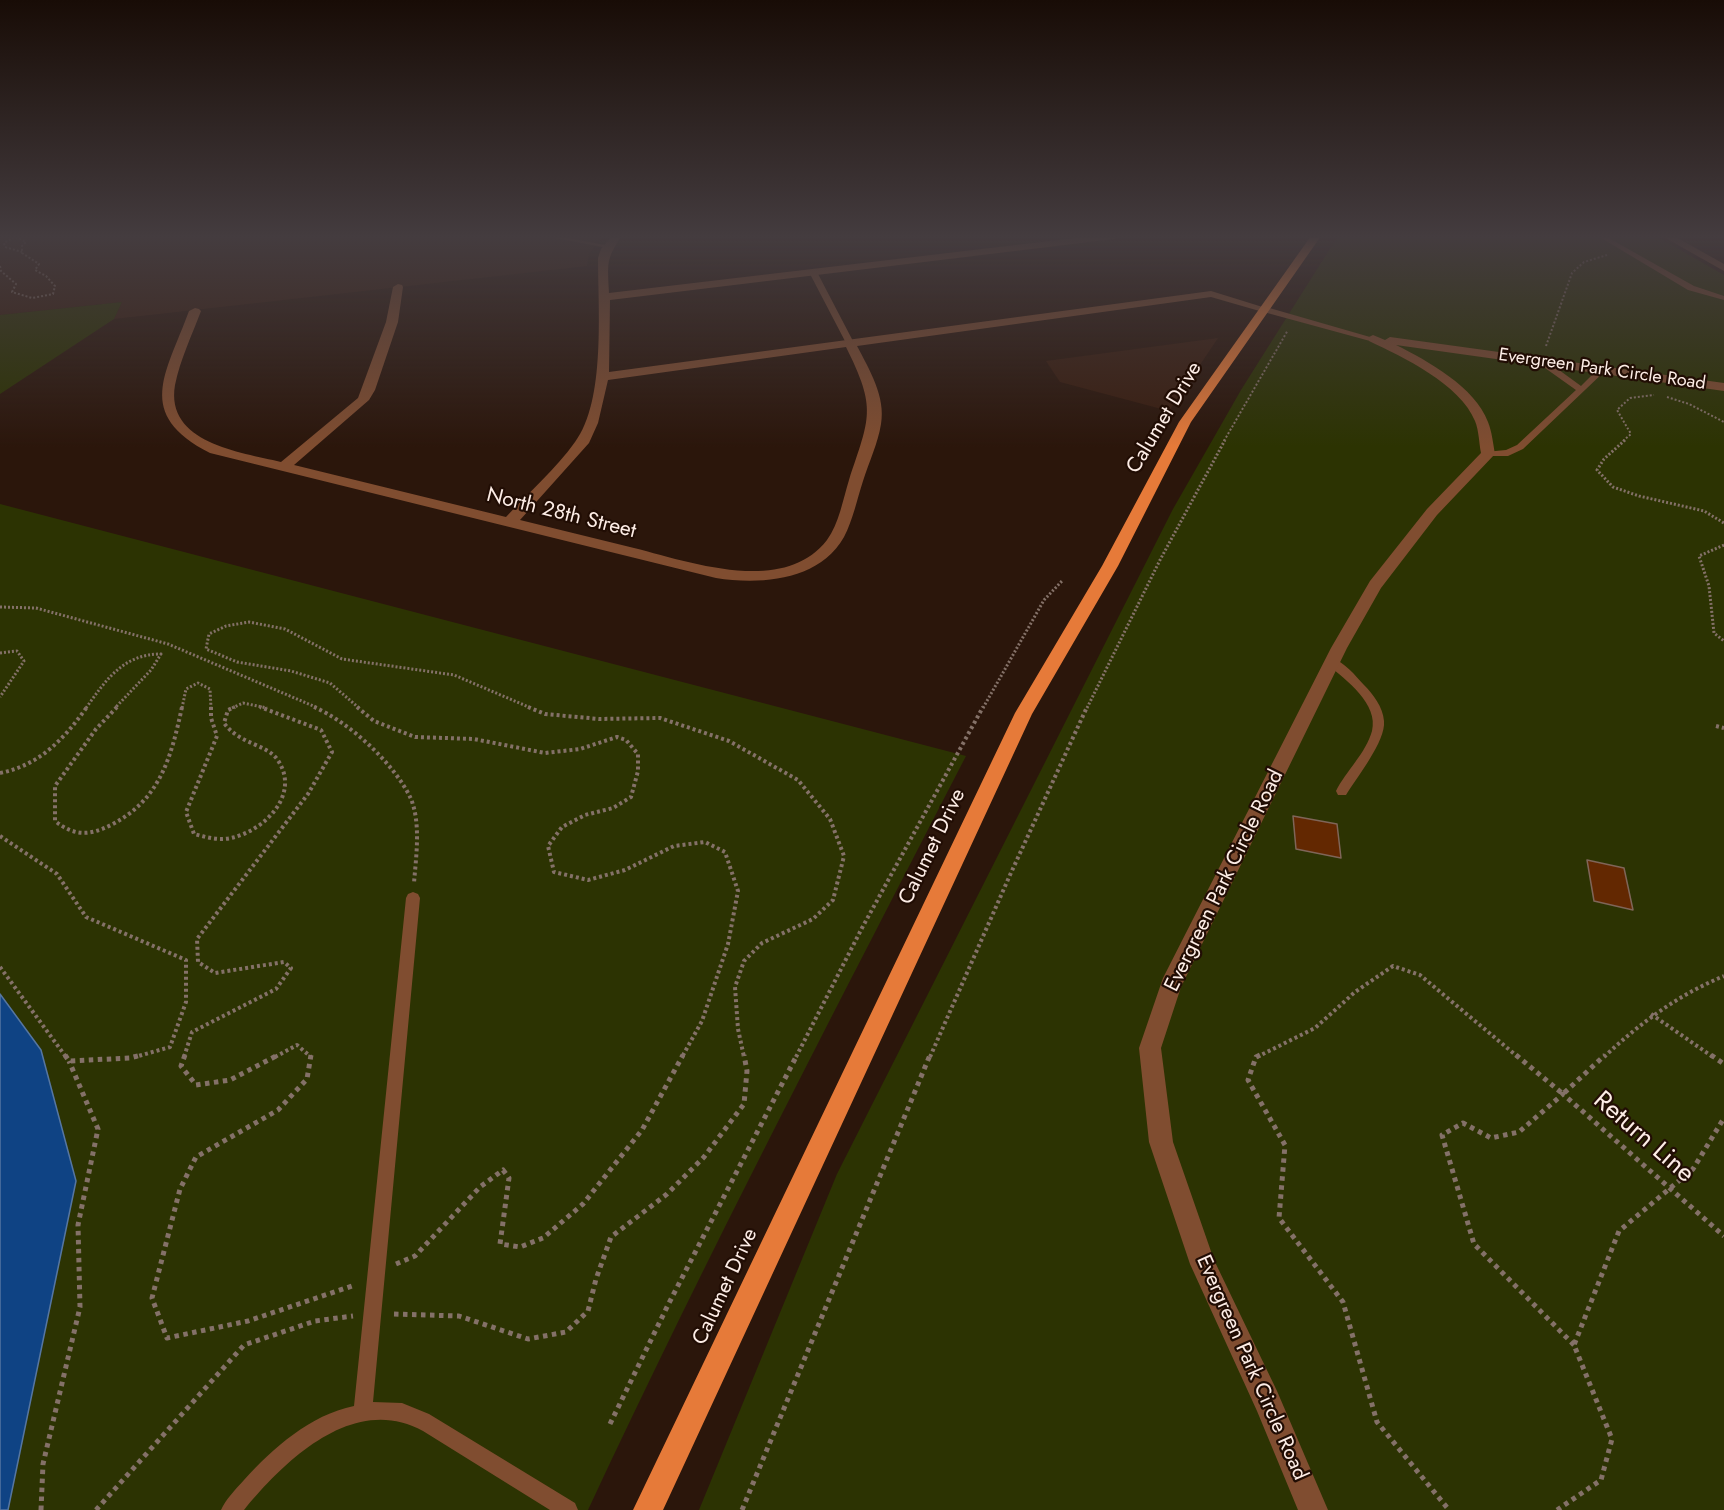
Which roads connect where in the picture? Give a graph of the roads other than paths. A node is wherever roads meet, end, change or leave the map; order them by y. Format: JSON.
{"nodes":[{"id":1,"x":394,"y":306,"type":"edge"},
{"id":2,"x":603,"y":306,"type":"edge"},
{"id":3,"x":831,"y":306,"type":"edge"},
{"id":4,"x":1119,"y":306,"type":"edge"},
{"id":5,"x":1254,"y":306,"type":"edge"},
{"id":6,"x":1265,"y":306,"type":"edge"},
{"id":7,"x":1263,"y":309,"type":"junction"},
{"id":8,"x":195,"y":311,"type":"dead end"},
{"id":9,"x":1373,"y":339,"type":"junction"},
{"id":10,"x":850,"y":343,"type":"junction"},
{"id":11,"x":1541,"y":361,"type":"junction"},
{"id":12,"x":1602,"y":370,"type":"junction"},
{"id":13,"x":601,"y":377,"type":"junction"},
{"id":14,"x":1724,"y":387,"type":"edge"},
{"id":15,"x":1580,"y":388,"type":"junction"},
{"id":16,"x":1488,"y":454,"type":"junction"},
{"id":17,"x":283,"y":467,"type":"junction"},
{"id":18,"x":509,"y":523,"type":"junction"},
{"id":19,"x":1332,"y":662,"type":"junction"},
{"id":20,"x":1342,"y":791,"type":"dead end"},
{"id":21,"x":413,"y":898,"type":"road end"},
{"id":22,"x":363,"y":1413,"type":"junction"},
{"id":23,"x":231,"y":1510,"type":"edge"},
{"id":24,"x":568,"y":1510,"type":"edge"},
{"id":25,"x":648,"y":1510,"type":"edge"},
{"id":26,"x":1313,"y":1510,"type":"edge"}],
"edges":[{"from":1,"to":17,"type":"street"},
{"from":2,"to":13,"type":"street"},
{"from":3,"to":10,"type":"lane"},
{"from":4,"to":10,"type":"street"},
{"from":5,"to":7,"type":"street"},
{"from":6,"to":7,"type":"main road","name":"Calumet Drive"},
{"from":7,"to":9,"type":"lane","name":"Evergreen Park Circle Road"},
{"from":7,"to":25,"type":"main road","name":"Calumet Drive"},
{"from":8,"to":17,"type":"street","name":"North 28th Street"},
{"from":9,"to":11,"type":"street","name":"Evergreen Park Circle Road"},
{"from":9,"to":16,"type":"street","name":"Evergreen Park Circle Road"},
{"from":10,"to":13,"type":"street"},
{"from":10,"to":18,"type":"street","name":"North 28th Street"},
{"from":11,"to":12,"type":"street","name":"Evergreen Park Circle Road"},
{"from":11,"to":15,"type":"lane"},
{"from":12,"to":14,"type":"street","name":"Evergreen Park Circle Road"},
{"from":12,"to":15,"type":"lane"},
{"from":13,"to":18,"type":"street"},
{"from":15,"to":16,"type":"lane"},
{"from":16,"to":19,"type":"street","name":"Evergreen Park Circle Road"},
{"from":17,"to":18,"type":"street","name":"North 28th Street"},
{"from":19,"to":20,"type":"lane"},
{"from":19,"to":26,"type":"street","name":"Evergreen Park Circle Road"},
{"from":21,"to":22,"type":"lane"},
{"from":22,"to":23,"type":"lane"},
{"from":22,"to":24,"type":"lane"}]}
